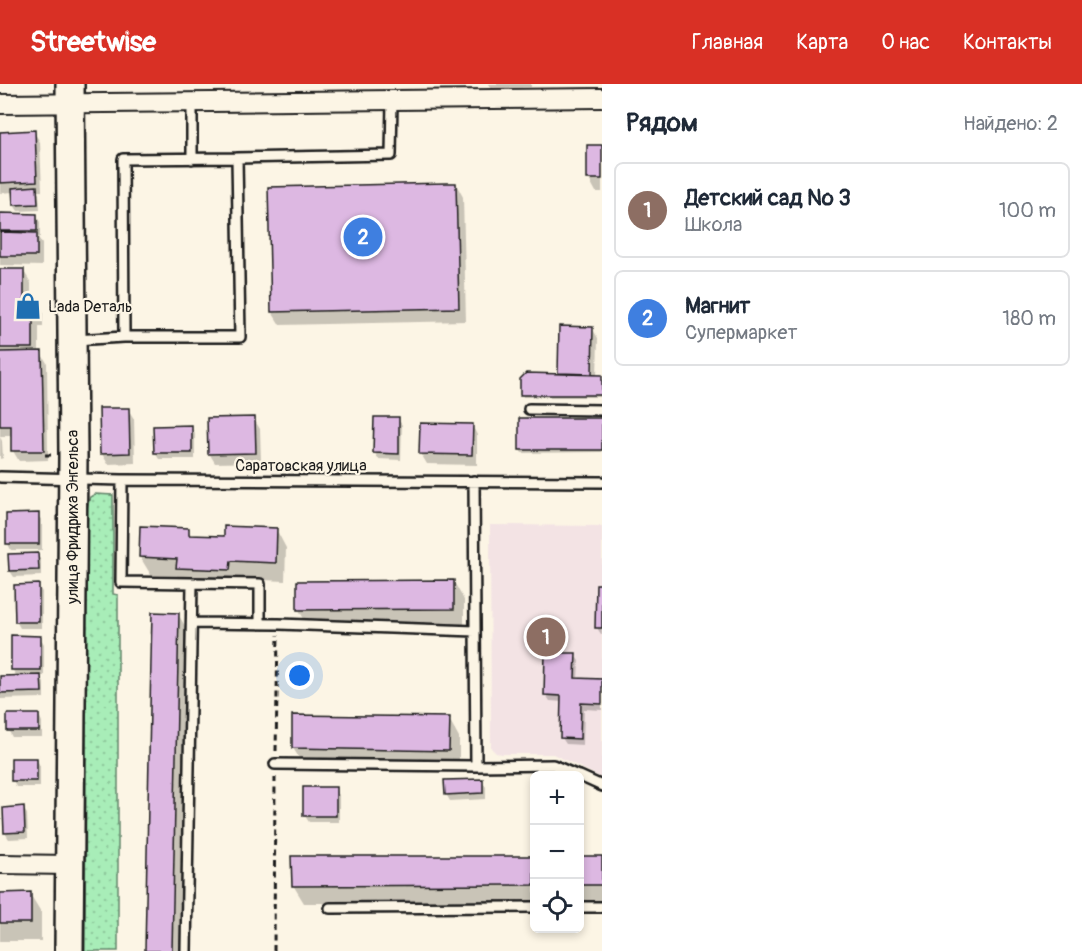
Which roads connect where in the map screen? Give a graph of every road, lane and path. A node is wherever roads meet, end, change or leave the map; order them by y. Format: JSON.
{"nodes":[{"id":1,"x":70,"y":94,"type":"edge"},
{"id":2,"x":602,"y":98,"type":"edge"},
{"id":3,"x":392,"y":100,"type":"junction"},
{"id":4,"x":192,"y":102,"type":"junction"},
{"id":5,"x":0,"y":104,"type":"edge"},
{"id":6,"x":237,"y":158,"type":"junction"},
{"id":7,"x":192,"y":159,"type":"junction"},
{"id":8,"x":124,"y":338,"type":"junction"},
{"id":9,"x":72,"y":340,"type":"junction"},
{"id":10,"x":529,"y":409,"type":"dead end"},
{"id":11,"x":602,"y":410,"type":"edge"},
{"id":12,"x":0,"y":477,"type":"edge"},
{"id":13,"x":73,"y":478,"type":"junction"},
{"id":14,"x":122,"y":480,"type":"junction"},
{"id":15,"x":474,"y":481,"type":"junction"},
{"id":16,"x":602,"y":482,"type":"edge"},
{"id":17,"x":192,"y":583,"type":"junction"},
{"id":18,"x":192,"y":623,"type":"junction"},
{"id":19,"x":260,"y":624,"type":"junction"},
{"id":20,"x":279,"y":624,"type":"junction"},
{"id":21,"x":475,"y":631,"type":"junction"},
{"id":22,"x":275,"y":764,"type":"junction"},
{"id":23,"x":476,"y":766,"type":"junction"},
{"id":24,"x":567,"y":771,"type":"edge"},
{"id":25,"x":584,"y":778,"type":"edge"},
{"id":26,"x":602,"y":786,"type":"edge"},
{"id":27,"x":0,"y":864,"type":"edge"},
{"id":28,"x":70,"y":865,"type":"junction"},
{"id":29,"x":530,"y":907,"type":"edge"},
{"id":30,"x":584,"y":907,"type":"edge"},
{"id":31,"x":602,"y":907,"type":"edge"},
{"id":32,"x":330,"y":908,"type":"dead end"},
{"id":33,"x":69,"y":951,"type":"edge"},
{"id":34,"x":186,"y":951,"type":"edge"},
{"id":35,"x":274,"y":951,"type":"edge"}],
"edges":[{"from":1,"to":4,"type":"street"},
{"from":1,"to":5,"type":"street"},
{"from":1,"to":9,"type":"main road","name":"улица Фридриха Энгельса"},
{"from":2,"to":3,"type":"street"},
{"from":3,"to":4,"type":"street"},
{"from":3,"to":6,"type":"lane"},
{"from":4,"to":7,"type":"lane"},
{"from":6,"to":7,"type":"lane"},
{"from":6,"to":8,"type":"lane"},
{"from":7,"to":8,"type":"lane"},
{"from":8,"to":9,"type":"lane"},
{"from":9,"to":13,"type":"main road","name":"улица Фридриха Энгельса"},
{"from":10,"to":11,"type":"lane"},
{"from":12,"to":13,"type":"lane","name":"Саратовская улица"},
{"from":13,"to":14,"type":"lane","name":"Саратовская улица"},
{"from":13,"to":28,"type":"main road","name":"улица Фридриха Энгельса"},
{"from":14,"to":15,"type":"lane","name":"Саратовская улица"},
{"from":14,"to":17,"type":"lane"},
{"from":15,"to":16,"type":"lane","name":"Саратовская улица"},
{"from":15,"to":21,"type":"lane"},
{"from":17,"to":18,"type":"lane"},
{"from":17,"to":19,"type":"lane"},
{"from":18,"to":19,"type":"lane"},
{"from":18,"to":34,"type":"lane"},
{"from":19,"to":20,"type":"lane"},
{"from":20,"to":21,"type":"lane"},
{"from":20,"to":22,"type":"path"},
{"from":21,"to":23,"type":"lane"},
{"from":22,"to":23,"type":"lane"},
{"from":22,"to":35,"type":"path"},
{"from":23,"to":24,"type":"lane"},
{"from":25,"to":26,"type":"lane"},
{"from":27,"to":28,"type":"street"},
{"from":28,"to":33,"type":"main road","name":"улица Фридриха Энгельса"},
{"from":29,"to":32,"type":"lane"},
{"from":30,"to":31,"type":"lane"}]}
